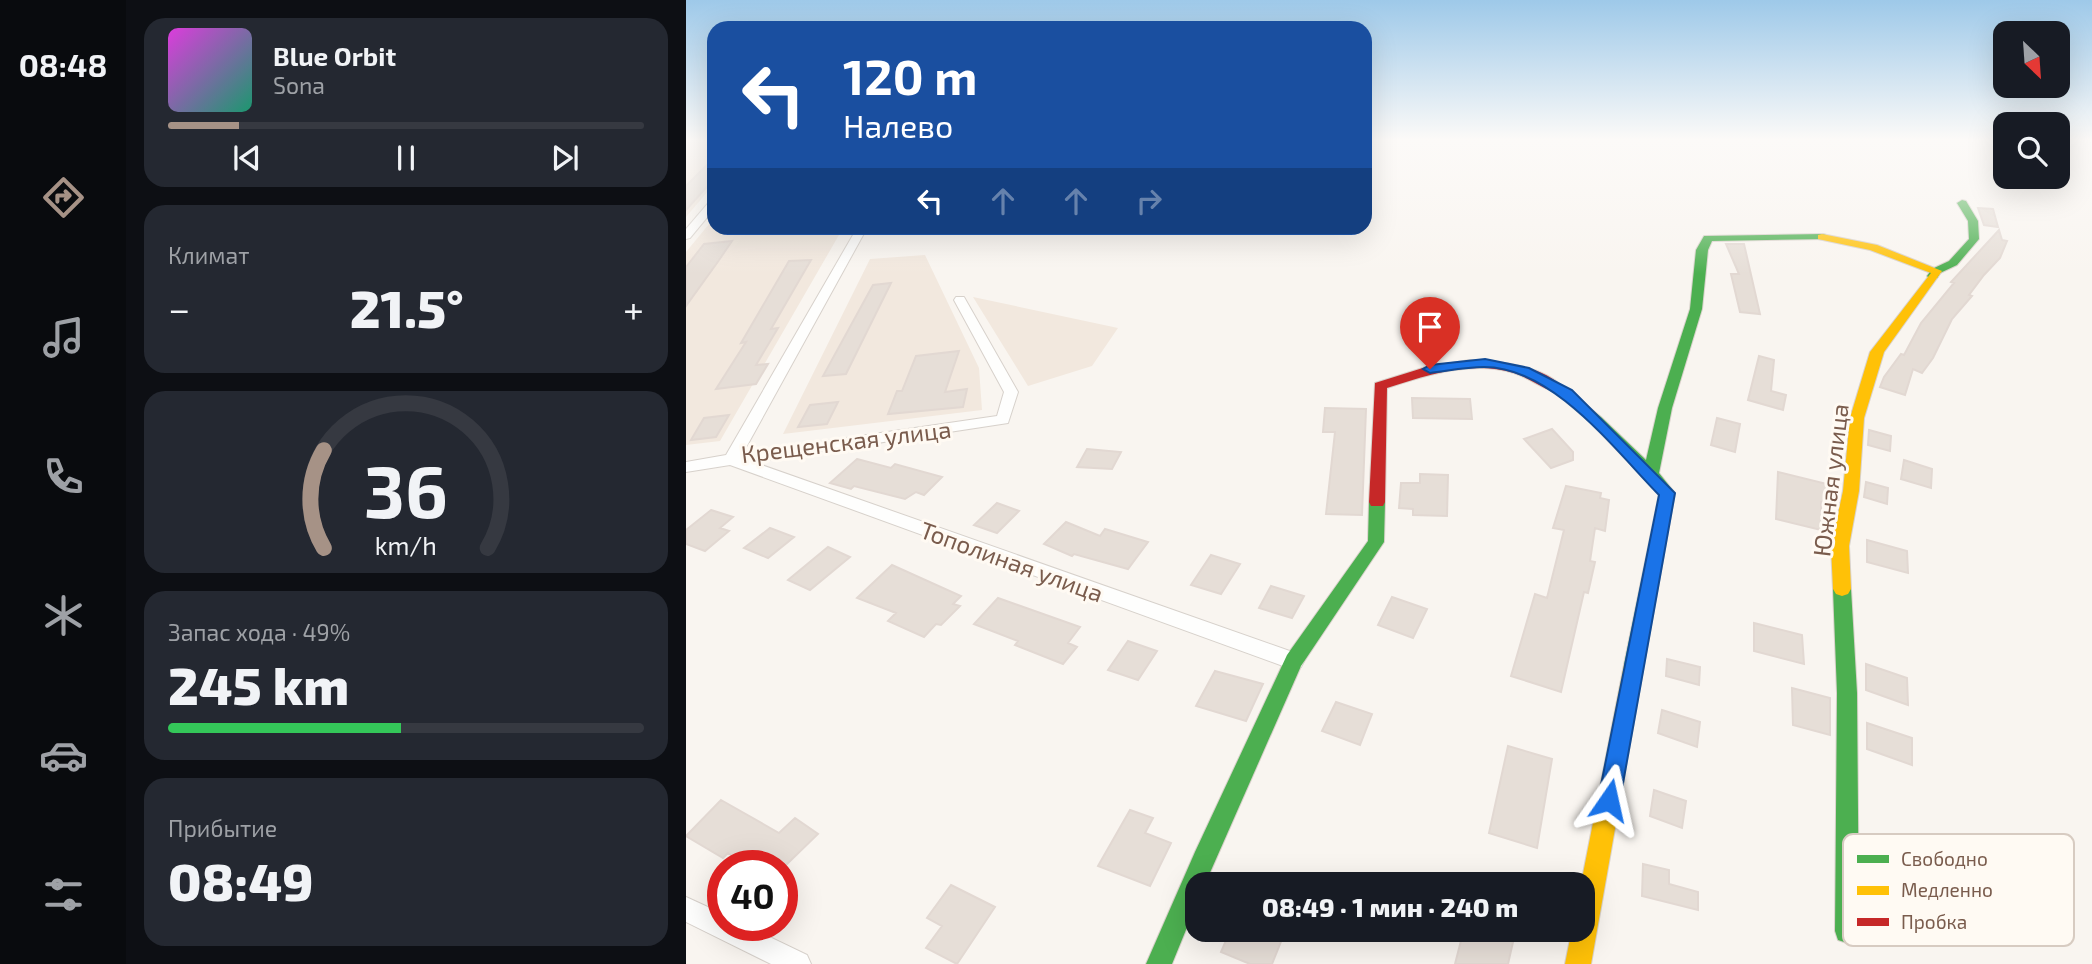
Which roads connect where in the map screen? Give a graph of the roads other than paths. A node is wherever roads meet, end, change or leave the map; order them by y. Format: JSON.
{"nodes":[{"id":1,"x":1962,"y":203,"type":"dead end"},
{"id":2,"x":707,"y":211,"type":"edge"},
{"id":3,"x":858,"y":235,"type":"edge"},
{"id":4,"x":686,"y":236,"type":"edge"},
{"id":5,"x":1937,"y":271,"type":"junction"},
{"id":6,"x":960,"y":300,"type":"dead end"},
{"id":7,"x":731,"y":460,"type":"junction"},
{"id":8,"x":686,"y":467,"type":"edge"},
{"id":9,"x":1651,"y":474,"type":"junction"},
{"id":10,"x":1294,"y":661,"type":"junction"},
{"id":11,"x":1847,"y":834,"type":"edge"},
{"id":12,"x":686,"y":909,"type":"edge"},
{"id":13,"x":798,"y":964,"type":"edge"},
{"id":14,"x":1159,"y":964,"type":"edge"},
{"id":15,"x":1578,"y":964,"type":"edge"}],
"edges":[{"from":1,"to":5,"type":"street","name":"Южная улица"},
{"from":2,"to":4,"type":"street"},
{"from":3,"to":7,"type":"street","name":"Крещенская улица"},
{"from":5,"to":9,"type":"street"},
{"from":5,"to":11,"type":"street","name":"Южная улица"},
{"from":6,"to":7,"type":"street","name":"Крещенская улица"},
{"from":7,"to":8,"type":"street"},
{"from":7,"to":10,"type":"street","name":"Тополиная улица"},
{"from":9,"to":10,"type":"street"},
{"from":9,"to":15,"type":"street"},
{"from":10,"to":14,"type":"street"},
{"from":12,"to":13,"type":"street"}]}
